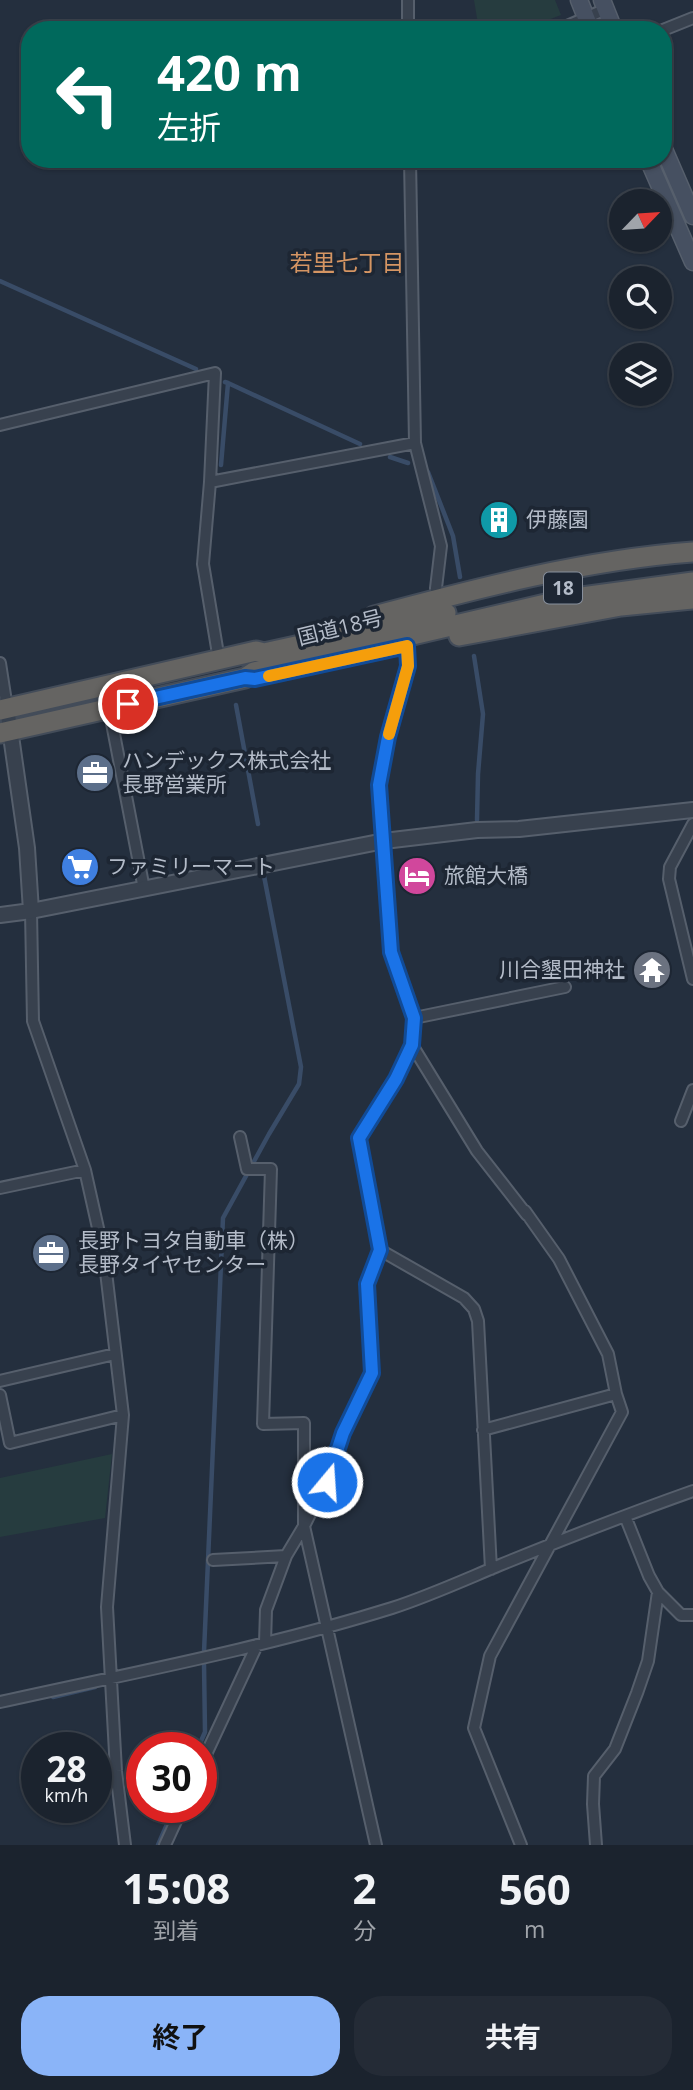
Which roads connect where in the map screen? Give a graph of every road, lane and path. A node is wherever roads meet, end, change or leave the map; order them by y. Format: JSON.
{"nodes":[{"id":1,"x":408,"y":0,"type":"edge"},
{"id":2,"x":579,"y":0,"type":"edge"},
{"id":3,"x":604,"y":5,"type":"edge"},
{"id":4,"x":693,"y":18,"type":"edge"},
{"id":5,"x":408,"y":21,"type":"edge"},
{"id":6,"x":588,"y":21,"type":"edge"},
{"id":7,"x":591,"y":21,"type":"edge"},
{"id":8,"x":672,"y":26,"type":"edge"},
{"id":9,"x":672,"y":167,"type":"edge"},
{"id":10,"x":410,"y":168,"type":"edge"},
{"id":11,"x":652,"y":168,"type":"edge"},
{"id":12,"x":693,"y":216,"type":"edge"},
{"id":13,"x":693,"y":262,"type":"edge"},
{"id":14,"x":0,"y":425,"type":"edge"},
{"id":15,"x":415,"y":443,"type":"junction"},
{"id":16,"x":210,"y":482,"type":"junction"},
{"id":17,"x":692,"y":556,"type":"edge"},
{"id":18,"x":693,"y":582,"type":"edge"},
{"id":19,"x":693,"y":598,"type":"edge"},
{"id":20,"x":437,"y":614,"type":"junction"},
{"id":21,"x":407,"y":646,"type":"junction"},
{"id":22,"x":219,"y":660,"type":"junction"},
{"id":23,"x":0,"y":663,"type":"edge"},
{"id":24,"x":245,"y":678,"type":"junction"},
{"id":25,"x":109,"y":708,"type":"junction"},
{"id":26,"x":3,"y":709,"type":"edge"},
{"id":27,"x":5,"y":732,"type":"edge"},
{"id":28,"x":693,"y":810,"type":"edge"},
{"id":29,"x":693,"y":824,"type":"edge"},
{"id":30,"x":384,"y":841,"type":"junction"},
{"id":31,"x":144,"y":889,"type":"junction"},
{"id":32,"x":31,"y":911,"type":"junction"},
{"id":33,"x":0,"y":915,"type":"edge"},
{"id":34,"x":693,"y":979,"type":"edge"},
{"id":35,"x":565,"y":987,"type":"dead end"},
{"id":36,"x":414,"y":1018,"type":"junction"},
{"id":37,"x":412,"y":1045,"type":"junction"},
{"id":38,"x":693,"y":1090,"type":"edge"},
{"id":39,"x":681,"y":1121,"type":"dead end"},
{"id":40,"x":240,"y":1137,"type":"dead end"},
{"id":41,"x":85,"y":1170,"type":"junction"},
{"id":42,"x":0,"y":1188,"type":"edge"},
{"id":43,"x":380,"y":1250,"type":"junction"},
{"id":44,"x":115,"y":1354,"type":"junction"},
{"id":45,"x":0,"y":1381,"type":"edge"},
{"id":46,"x":616,"y":1394,"type":"junction"},
{"id":47,"x":0,"y":1395,"type":"edge"},
{"id":48,"x":123,"y":1415,"type":"junction"},
{"id":49,"x":483,"y":1430,"type":"junction"},
{"id":50,"x":693,"y":1491,"type":"edge"},
{"id":51,"x":625,"y":1516,"type":"junction"},
{"id":52,"x":304,"y":1526,"type":"junction"},
{"id":53,"x":551,"y":1545,"type":"junction"},
{"id":54,"x":286,"y":1556,"type":"junction"},
{"id":55,"x":213,"y":1560,"type":"dead end"},
{"id":56,"x":491,"y":1569,"type":"junction"},
{"id":57,"x":658,"y":1592,"type":"junction"},
{"id":58,"x":693,"y":1615,"type":"edge"},
{"id":59,"x":326,"y":1628,"type":"junction"},
{"id":60,"x":261,"y":1644,"type":"junction"},
{"id":61,"x":111,"y":1677,"type":"junction"},
{"id":62,"x":0,"y":1702,"type":"edge"},
{"id":63,"x":217,"y":1733,"type":"edge"},
{"id":64,"x":175,"y":1823,"type":"edge"},
{"id":65,"x":125,"y":1845,"type":"edge"},
{"id":66,"x":165,"y":1845,"type":"edge"},
{"id":67,"x":376,"y":1845,"type":"edge"},
{"id":68,"x":521,"y":1845,"type":"edge"},
{"id":69,"x":596,"y":1845,"type":"edge"}],
"edges":[{"from":1,"to":5,"type":"street"},
{"from":2,"to":6,"type":"main road"},
{"from":3,"to":7,"type":"street"},
{"from":4,"to":8,"type":"street"},
{"from":9,"to":12,"type":"main road"},
{"from":10,"to":15,"type":"street"},
{"from":11,"to":13,"type":"main road"},
{"from":14,"to":16,"type":"street"},
{"from":15,"to":16,"type":"street"},
{"from":15,"to":20,"type":"street"},
{"from":16,"to":22,"type":"street"},
{"from":17,"to":20,"type":"highway","name":"国道18号","number":"18"},
{"from":18,"to":20,"type":"highway","name":"国道18号","number":"18"},
{"from":19,"to":21,"type":"highway","number":"18"},
{"from":20,"to":22,"type":"highway","name":"国道18号","number":"18"},
{"from":20,"to":24,"type":"highway","name":"国道18号","number":"18"},
{"from":21,"to":24,"type":"highway","number":"18"},
{"from":21,"to":30,"type":"street"},
{"from":22,"to":26,"type":"highway","name":"国道18号","number":"18"},
{"from":23,"to":26,"type":"street"},
{"from":24,"to":25,"type":"highway","name":"国道18号","number":"18"},
{"from":25,"to":27,"type":"highway","name":"国道18号","number":"18"},
{"from":25,"to":31,"type":"street"},
{"from":26,"to":27,"type":"street"},
{"from":27,"to":32,"type":"street"},
{"from":28,"to":30,"type":"street"},
{"from":29,"to":34,"type":"street"},
{"from":30,"to":31,"type":"street"},
{"from":30,"to":36,"type":"street"},
{"from":31,"to":32,"type":"street"},
{"from":32,"to":33,"type":"street"},
{"from":32,"to":41,"type":"street"},
{"from":35,"to":36,"type":"street"},
{"from":36,"to":37,"type":"street"},
{"from":37,"to":43,"type":"street"},
{"from":37,"to":46,"type":"street"},
{"from":38,"to":39,"type":"street"},
{"from":40,"to":52,"type":"street"},
{"from":41,"to":42,"type":"street"},
{"from":41,"to":44,"type":"street"},
{"from":43,"to":49,"type":"street"},
{"from":43,"to":52,"type":"street"},
{"from":44,"to":45,"type":"street"},
{"from":44,"to":48,"type":"street"},
{"from":46,"to":49,"type":"street"},
{"from":46,"to":53,"type":"street"},
{"from":47,"to":48,"type":"street"},
{"from":48,"to":61,"type":"street"},
{"from":49,"to":56,"type":"street"},
{"from":50,"to":51,"type":"street"},
{"from":51,"to":53,"type":"street"},
{"from":51,"to":57,"type":"street"},
{"from":52,"to":54,"type":"street"},
{"from":52,"to":59,"type":"street"},
{"from":53,"to":56,"type":"street"},
{"from":53,"to":68,"type":"street"},
{"from":54,"to":55,"type":"street"},
{"from":54,"to":60,"type":"street"},
{"from":56,"to":59,"type":"street"},
{"from":57,"to":58,"type":"street"},
{"from":57,"to":69,"type":"street"},
{"from":59,"to":60,"type":"street"},
{"from":59,"to":67,"type":"street"},
{"from":60,"to":61,"type":"street"},
{"from":60,"to":63,"type":"street"},
{"from":61,"to":62,"type":"street"},
{"from":61,"to":65,"type":"street"},
{"from":64,"to":66,"type":"street"}]}
